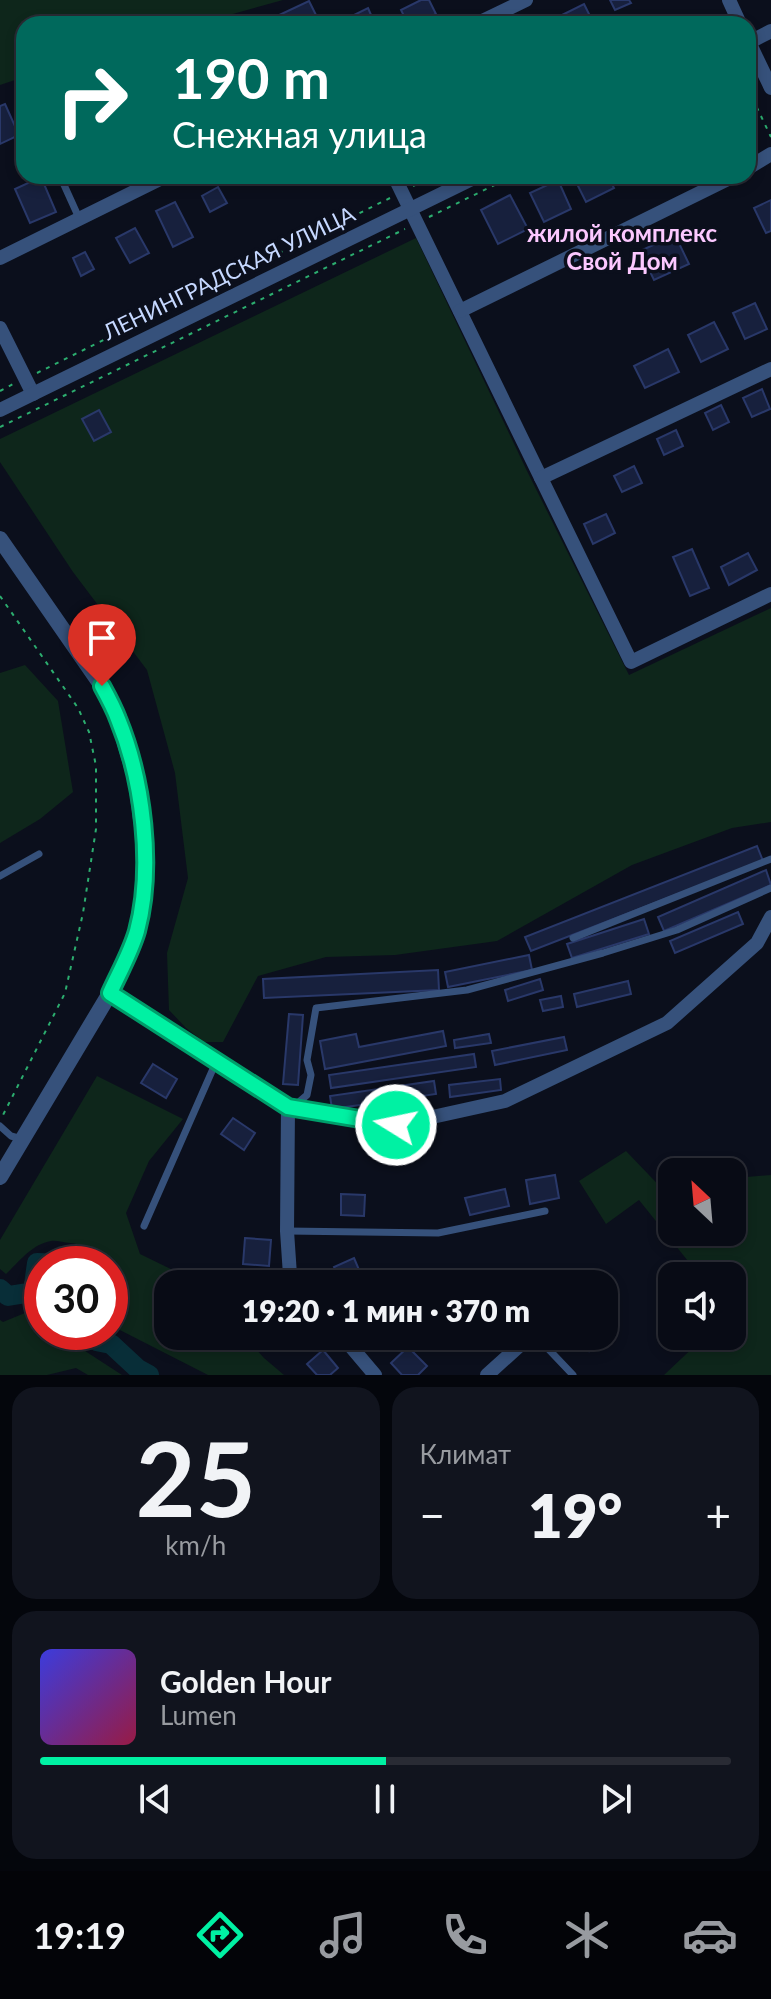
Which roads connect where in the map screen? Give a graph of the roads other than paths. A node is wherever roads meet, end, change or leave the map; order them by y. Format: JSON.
{"nodes":[{"id":1,"x":528,"y":0,"type":"edge"},
{"id":2,"x":495,"y":16,"type":"edge"},
{"id":3,"x":756,"y":58,"type":"edge"},
{"id":4,"x":771,"y":88,"type":"edge"},
{"id":5,"x":64,"y":184,"type":"edge"},
{"id":6,"x":149,"y":184,"type":"edge"},
{"id":7,"x":398,"y":184,"type":"edge"},
{"id":8,"x":465,"y":184,"type":"edge"},
{"id":9,"x":718,"y":184,"type":"edge"},
{"id":10,"x":413,"y":216,"type":"junction"},
{"id":11,"x":79,"y":218,"type":"junction"},
{"id":12,"x":0,"y":258,"type":"edge"},
{"id":13,"x":460,"y":311,"type":"junction"},
{"id":14,"x":0,"y":328,"type":"edge"},
{"id":15,"x":771,"y":369,"type":"edge"},
{"id":16,"x":33,"y":394,"type":"junction"},
{"id":17,"x":0,"y":410,"type":"edge"},
{"id":18,"x":541,"y":478,"type":"junction"},
{"id":19,"x":0,"y":539,"type":"edge"},
{"id":20,"x":771,"y":594,"type":"edge"},
{"id":21,"x":39,"y":854,"type":"dead end"},
{"id":22,"x":771,"y":859,"type":"edge"},
{"id":23,"x":0,"y":876,"type":"edge"},
{"id":24,"x":771,"y":888,"type":"edge"},
{"id":25,"x":771,"y":917,"type":"edge"},
{"id":26,"x":573,"y":938,"type":"dead end"},
{"id":27,"x":110,"y":993,"type":"junction"},
{"id":28,"x":216,"y":1062,"type":"junction"},
{"id":29,"x":290,"y":1107,"type":"junction"},
{"id":30,"x":0,"y":1124,"type":"edge"},
{"id":31,"x":22,"y":1139,"type":"junction"},
{"id":32,"x":0,"y":1177,"type":"edge"},
{"id":33,"x":545,"y":1211,"type":"dead end"},
{"id":34,"x":144,"y":1226,"type":"dead end"},
{"id":35,"x":287,"y":1231,"type":"junction"},
{"id":36,"x":290,"y":1270,"type":"edge"},
{"id":37,"x":354,"y":1350,"type":"edge"},
{"id":38,"x":516,"y":1350,"type":"edge"},
{"id":39,"x":547,"y":1350,"type":"edge"},
{"id":40,"x":375,"y":1375,"type":"edge"},
{"id":41,"x":487,"y":1375,"type":"edge"},
{"id":42,"x":573,"y":1375,"type":"edge"}],
"edges":[{"from":1,"to":2,"type":"street"},
{"from":3,"to":4,"type":"street"},
{"from":5,"to":11,"type":"lane"},
{"from":6,"to":11,"type":"street"},
{"from":7,"to":10,"type":"street"},
{"from":8,"to":10,"type":"street","name":"ЛЕНИНГРАДСКАЯ УЛИЦА"},
{"from":9,"to":13,"type":"street"},
{"from":10,"to":13,"type":"street"},
{"from":10,"to":16,"type":"street","name":"ЛЕНИНГРАДСКАЯ УЛИЦА"},
{"from":11,"to":12,"type":"street"},
{"from":13,"to":18,"type":"street"},
{"from":14,"to":16,"type":"street"},
{"from":15,"to":18,"type":"street"},
{"from":16,"to":17,"type":"street","name":"ЛЕНИНГРАДСКАЯ УЛИЦА"},
{"from":18,"to":20,"type":"street"},
{"from":19,"to":27,"type":"street"},
{"from":21,"to":23,"type":"lane"},
{"from":22,"to":26,"type":"lane"},
{"from":24,"to":29,"type":"lane"},
{"from":25,"to":29,"type":"street"},
{"from":27,"to":28,"type":"street"},
{"from":27,"to":31,"type":"street"},
{"from":28,"to":29,"type":"street"},
{"from":28,"to":34,"type":"lane"},
{"from":29,"to":35,"type":"street"},
{"from":30,"to":31,"type":"lane"},
{"from":31,"to":32,"type":"street"},
{"from":33,"to":35,"type":"lane"},
{"from":35,"to":36,"type":"street"},
{"from":37,"to":40,"type":"street"},
{"from":38,"to":41,"type":"street"},
{"from":39,"to":42,"type":"lane"}]}
